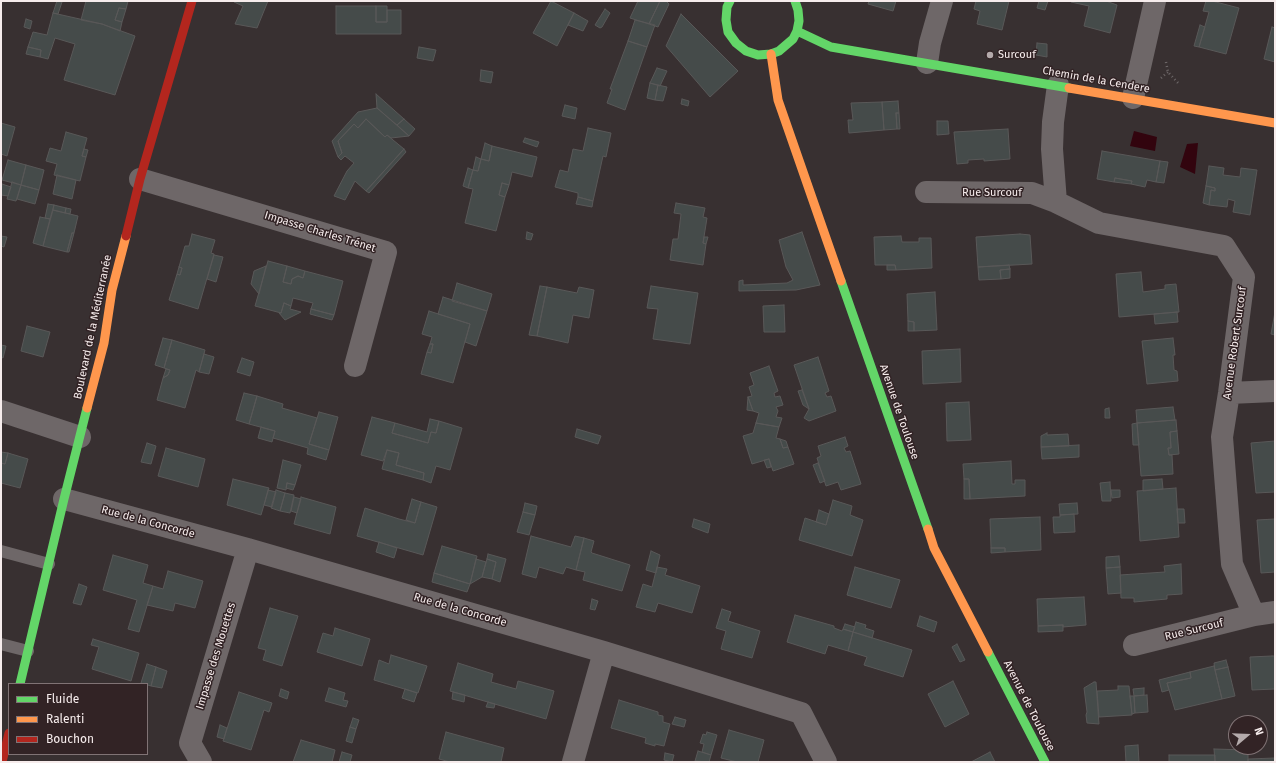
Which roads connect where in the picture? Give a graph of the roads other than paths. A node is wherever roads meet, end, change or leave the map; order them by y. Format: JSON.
{"nodes":[{"id":1,"x":192,"y":1,"type":"edge"},
{"id":2,"x":795,"y":1,"type":"edge"},
{"id":3,"x":942,"y":1,"type":"edge"},
{"id":4,"x":1155,"y":1,"type":"edge"},
{"id":5,"x":726,"y":4,"type":"edge"},
{"id":6,"x":797,"y":31,"type":"junction"},
{"id":7,"x":771,"y":54,"type":"junction"},
{"id":8,"x":927,"y":62,"type":"junction"},
{"id":9,"x":1058,"y":85,"type":"junction"},
{"id":10,"x":1133,"y":98,"type":"junction"},
{"id":11,"x":1275,"y":123,"type":"edge"},
{"id":12,"x":140,"y":179,"type":"junction"},
{"id":13,"x":926,"y":192,"type":"dead end"},
{"id":14,"x":1056,"y":202,"type":"junction"},
{"id":15,"x":355,"y":366,"type":"dead end"},
{"id":16,"x":1275,"y":391,"type":"edge"},
{"id":17,"x":1229,"y":393,"type":"junction"},
{"id":18,"x":1,"y":411,"type":"edge"},
{"id":19,"x":80,"y":436,"type":"junction"},
{"id":20,"x":64,"y":499,"type":"junction"},
{"id":21,"x":248,"y":549,"type":"junction"},
{"id":22,"x":1,"y":551,"type":"edge"},
{"id":23,"x":49,"y":564,"type":"junction"},
{"id":24,"x":1275,"y":612,"type":"edge"},
{"id":25,"x":1254,"y":616,"type":"junction"},
{"id":26,"x":1,"y":644,"type":"edge"},
{"id":27,"x":1134,"y":645,"type":"dead end"},
{"id":28,"x":28,"y":651,"type":"junction"},
{"id":29,"x":604,"y":652,"type":"junction"},
{"id":30,"x":20,"y":683,"type":"edge"},
{"id":31,"x":8,"y":737,"type":"edge"},
{"id":32,"x":2,"y":762,"type":"edge"},
{"id":33,"x":201,"y":762,"type":"edge"},
{"id":34,"x":573,"y":762,"type":"edge"},
{"id":35,"x":826,"y":762,"type":"edge"},
{"id":36,"x":1045,"y":762,"type":"edge"}],
"edges":[{"from":1,"to":12,"type":"street","name":"Boulevard de la Méditerranée"},
{"from":2,"to":6,"type":"street"},
{"from":3,"to":8,"type":"street"},
{"from":4,"to":10,"type":"street"},
{"from":5,"to":7,"type":"street"},
{"from":6,"to":7,"type":"street"},
{"from":6,"to":8,"type":"street","name":"Chemin de la Cendere"},
{"from":7,"to":36,"type":"street","name":"Avenue de Toulouse"},
{"from":8,"to":9,"type":"street","name":"Chemin de la Cendere"},
{"from":9,"to":10,"type":"street","name":"Chemin de la Cendere"},
{"from":9,"to":14,"type":"street"},
{"from":10,"to":11,"type":"street","name":"Chemin de la Cendere"},
{"from":12,"to":15,"type":"street","name":"Impasse Charles Trénet"},
{"from":12,"to":19,"type":"street","name":"Boulevard de la Méditerranée"},
{"from":13,"to":14,"type":"street","name":"Rue Surcouf"},
{"from":14,"to":17,"type":"street","name":"Avenue Robert Surcouf"},
{"from":16,"to":17,"type":"street"},
{"from":17,"to":25,"type":"street","name":"Avenue Robert Surcouf"},
{"from":18,"to":19,"type":"street"},
{"from":19,"to":20,"type":"street","name":"Boulevard de la Méditerranée"},
{"from":20,"to":21,"type":"street","name":"Rue de la Concorde"},
{"from":20,"to":23,"type":"street","name":"Boulevard de la Méditerranée"},
{"from":21,"to":29,"type":"street","name":"Rue de la Concorde"},
{"from":21,"to":33,"type":"street","name":"Impasse des Mouettes"},
{"from":22,"to":23,"type":"lane"},
{"from":23,"to":28,"type":"street","name":"Boulevard de la Méditerranée"},
{"from":24,"to":25,"type":"street"},
{"from":25,"to":27,"type":"street","name":"Rue Surcouf"},
{"from":26,"to":28,"type":"lane"},
{"from":28,"to":30,"type":"street","name":"Boulevard de la Méditerranée"},
{"from":29,"to":34,"type":"street"},
{"from":29,"to":35,"type":"street","name":"Rue de la Concorde"},
{"from":31,"to":32,"type":"street"}]}
